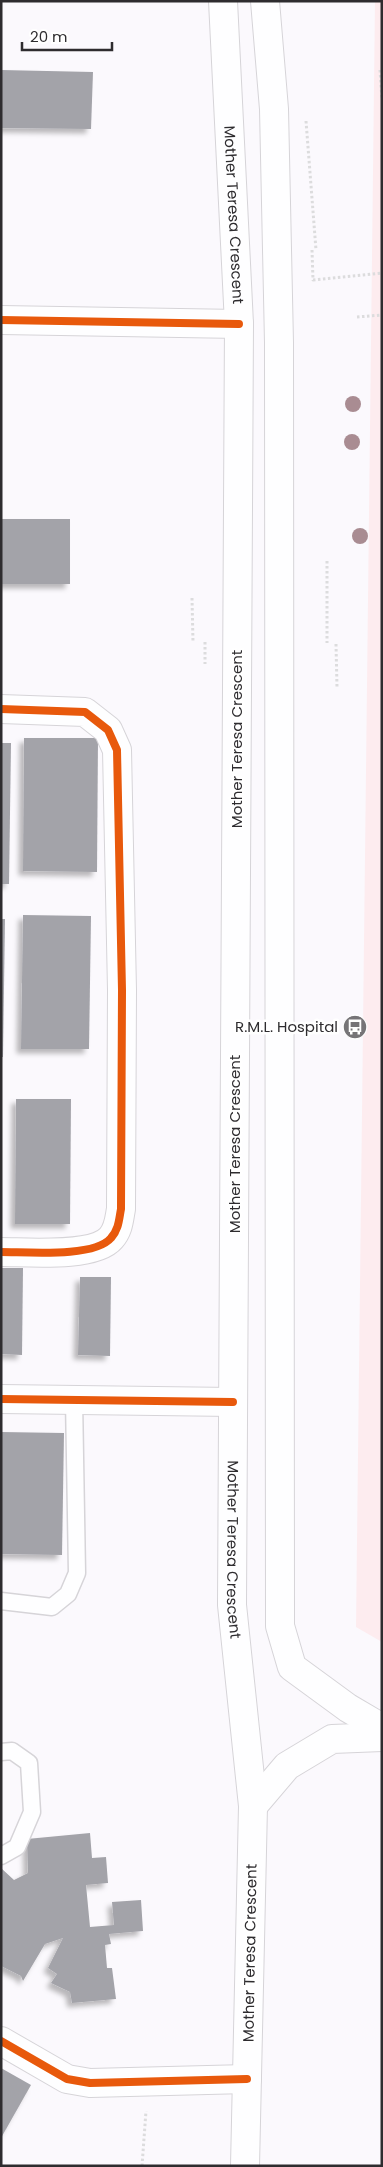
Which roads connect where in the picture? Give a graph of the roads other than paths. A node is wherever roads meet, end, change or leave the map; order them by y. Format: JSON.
{"nodes":[{"id":1,"x":223,"y":1,"type":"edge"},
{"id":2,"x":265,"y":1,"type":"edge"},
{"id":3,"x":1,"y":320,"type":"edge"},
{"id":4,"x":239,"y":324,"type":"junction"},
{"id":5,"x":1,"y":709,"type":"edge"},
{"id":6,"x":1,"y":1252,"type":"edge"},
{"id":7,"x":1,"y":1399,"type":"edge"},
{"id":8,"x":74,"y":1399,"type":"junction"},
{"id":9,"x":233,"y":1402,"type":"junction"},
{"id":10,"x":1,"y":1601,"type":"edge"},
{"id":11,"x":382,"y":1728,"type":"edge"},
{"id":12,"x":382,"y":1737,"type":"edge"},
{"id":13,"x":1,"y":1752,"type":"edge"},
{"id":14,"x":253,"y":1806,"type":"junction"},
{"id":15,"x":1,"y":1856,"type":"edge"},
{"id":16,"x":1,"y":2041,"type":"edge"},
{"id":17,"x":247,"y":2079,"type":"junction"},
{"id":18,"x":245,"y":2166,"type":"edge"}],
"edges":[{"from":1,"to":4,"type":"main road","name":"Mother Teresa Crescent"},
{"from":2,"to":11,"type":"main road"},
{"from":3,"to":4,"type":"main road"},
{"from":4,"to":9,"type":"main road","name":"Mother Teresa Crescent"},
{"from":5,"to":6,"type":"main road"},
{"from":7,"to":8,"type":"main road"},
{"from":8,"to":9,"type":"main road"},
{"from":8,"to":10,"type":"lane"},
{"from":9,"to":14,"type":"main road","name":"Mother Teresa Crescent"},
{"from":12,"to":14,"type":"main road"},
{"from":13,"to":15,"type":"lane"},
{"from":14,"to":17,"type":"main road","name":"Mother Teresa Crescent"},
{"from":16,"to":17,"type":"main road"},
{"from":17,"to":18,"type":"main road","name":"Mother Teresa Crescent"}]}
